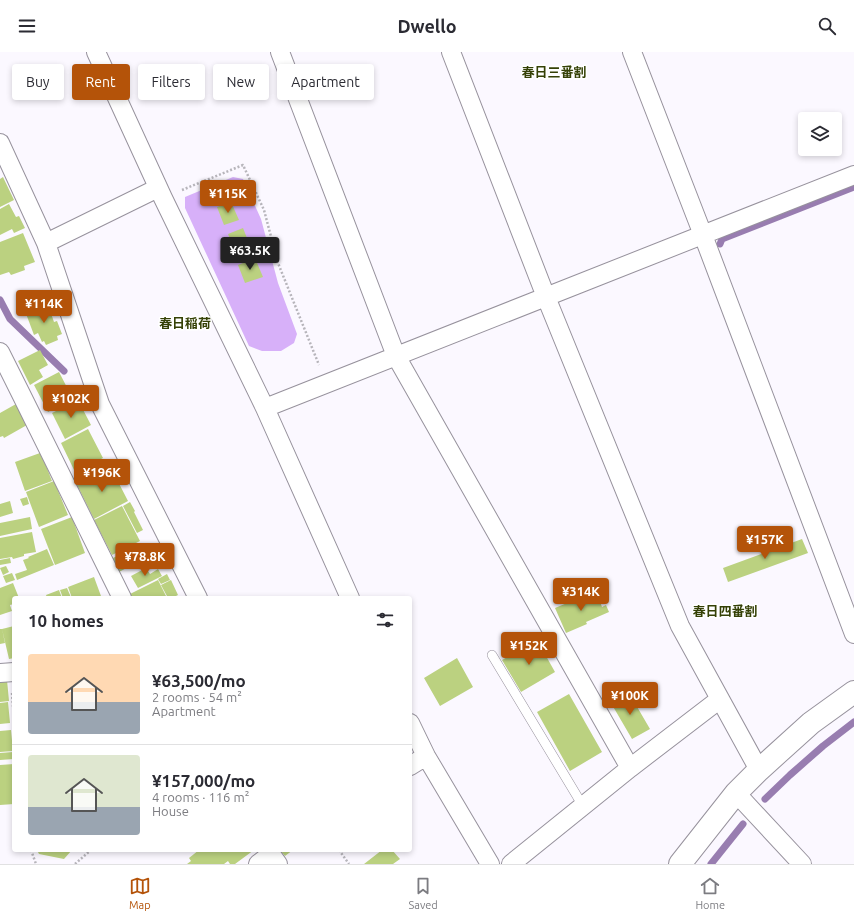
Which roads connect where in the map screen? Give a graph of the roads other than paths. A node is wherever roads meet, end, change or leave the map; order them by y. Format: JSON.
{"nodes":[{"id":1,"x":96,"y":52,"type":"edge"},
{"id":2,"x":280,"y":52,"type":"edge"},
{"id":3,"x":451,"y":52,"type":"edge"},
{"id":4,"x":632,"y":52,"type":"edge"},
{"id":5,"x":0,"y":143,"type":"edge"},
{"id":6,"x":854,"y":175,"type":"edge"},
{"id":7,"x":160,"y":193,"type":"junction"},
{"id":8,"x":703,"y":235,"type":"junction"},
{"id":9,"x":46,"y":243,"type":"junction"},
{"id":10,"x":546,"y":297,"type":"junction"},
{"id":11,"x":0,"y":352,"type":"edge"},
{"id":12,"x":396,"y":356,"type":"junction"},
{"id":13,"x":265,"y":408,"type":"junction"},
{"id":14,"x":121,"y":596,"type":"edge"},
{"id":15,"x":197,"y":596,"type":"edge"},
{"id":16,"x":349,"y":596,"type":"edge"},
{"id":17,"x":854,"y":634,"type":"edge"},
{"id":18,"x":492,"y":655,"type":"dead end"},
{"id":19,"x":854,"y":692,"type":"edge"},
{"id":20,"x":720,"y":699,"type":"junction"},
{"id":21,"x":412,"y":727,"type":"edge"},
{"id":22,"x":426,"y":756,"type":"junction"},
{"id":23,"x":412,"y":765,"type":"edge"},
{"id":24,"x":630,"y":768,"type":"junction"},
{"id":25,"x":759,"y":770,"type":"junction"},
{"id":26,"x":736,"y":793,"type":"junction"},
{"id":27,"x":584,"y":806,"type":"junction"},
{"id":28,"x":490,"y":864,"type":"edge"},
{"id":29,"x":512,"y":864,"type":"edge"},
{"id":30,"x":680,"y":864,"type":"edge"},
{"id":31,"x":802,"y":864,"type":"edge"}],
"edges":[{"from":1,"to":7,"type":"street"},
{"from":2,"to":12,"type":"street"},
{"from":3,"to":10,"type":"street"},
{"from":4,"to":8,"type":"street"},
{"from":5,"to":9,"type":"street"},
{"from":6,"to":8,"type":"street"},
{"from":7,"to":9,"type":"street"},
{"from":7,"to":13,"type":"street"},
{"from":8,"to":10,"type":"street"},
{"from":8,"to":17,"type":"street"},
{"from":9,"to":15,"type":"street"},
{"from":10,"to":12,"type":"street"},
{"from":10,"to":20,"type":"street"},
{"from":11,"to":14,"type":"street"},
{"from":12,"to":13,"type":"street"},
{"from":12,"to":24,"type":"street"},
{"from":13,"to":16,"type":"street"},
{"from":18,"to":27,"type":"lane"},
{"from":19,"to":25,"type":"street"},
{"from":20,"to":24,"type":"street"},
{"from":20,"to":25,"type":"street"},
{"from":21,"to":22,"type":"street"},
{"from":22,"to":23,"type":"street"},
{"from":22,"to":28,"type":"street"},
{"from":24,"to":27,"type":"street"},
{"from":25,"to":26,"type":"street"},
{"from":26,"to":30,"type":"street"},
{"from":26,"to":31,"type":"street"},
{"from":27,"to":29,"type":"street"}]}
